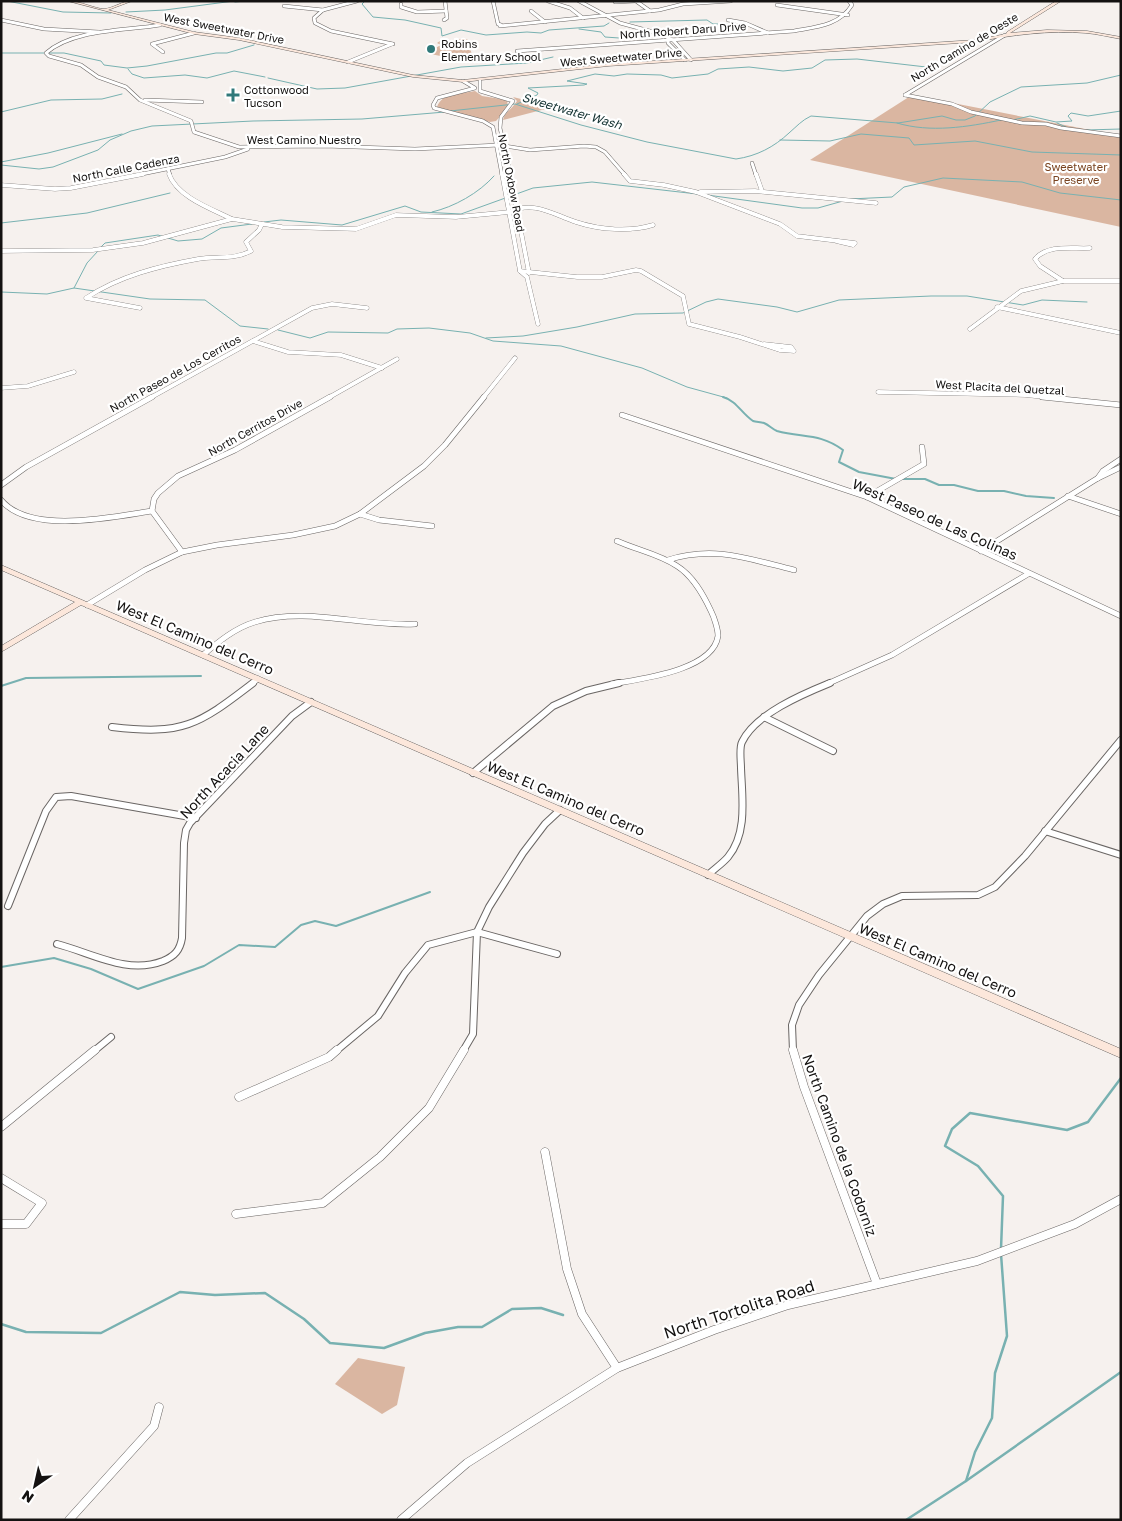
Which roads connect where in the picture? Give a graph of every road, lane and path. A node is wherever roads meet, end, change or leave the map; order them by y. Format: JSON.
{"nodes":[{"id":1,"x":70,"y":1,"type":"edge"},
{"id":2,"x":130,"y":1,"type":"edge"},
{"id":3,"x":357,"y":1,"type":"edge"},
{"id":4,"x":445,"y":1,"type":"edge"},
{"id":5,"x":493,"y":1,"type":"edge"},
{"id":6,"x":548,"y":1,"type":"edge"},
{"id":7,"x":579,"y":1,"type":"edge"},
{"id":8,"x":636,"y":1,"type":"edge"},
{"id":9,"x":679,"y":1,"type":"edge"},
{"id":10,"x":731,"y":1,"type":"edge"},
{"id":11,"x":849,"y":1,"type":"edge"},
{"id":12,"x":1060,"y":1,"type":"edge"},
{"id":13,"x":614,"y":2,"type":"edge"},
{"id":14,"x":721,"y":2,"type":"edge"},
{"id":15,"x":401,"y":4,"type":"dead end"},
{"id":16,"x":683,"y":4,"type":"junction"},
{"id":17,"x":777,"y":5,"type":"dead end"},
{"id":18,"x":284,"y":6,"type":"dead end"},
{"id":19,"x":105,"y":9,"type":"junction"},
{"id":20,"x":323,"y":10,"type":"junction"},
{"id":21,"x":446,"y":11,"type":"junction"},
{"id":22,"x":531,"y":11,"type":"dead end"},
{"id":23,"x":650,"y":11,"type":"junction"},
{"id":24,"x":848,"y":15,"type":"junction"},
{"id":25,"x":606,"y":16,"type":"junction"},
{"id":26,"x":584,"y":18,"type":"junction"},
{"id":27,"x":1,"y":20,"type":"edge"},
{"id":28,"x":314,"y":20,"type":"junction"},
{"id":29,"x":320,"y":20,"type":"dead end"},
{"id":30,"x":444,"y":20,"type":"dead end"},
{"id":31,"x":728,"y":20,"type":"dead end"},
{"id":32,"x":545,"y":22,"type":"junction"},
{"id":33,"x":160,"y":25,"type":"junction"},
{"id":34,"x":695,"y":30,"type":"dead end"},
{"id":35,"x":194,"y":32,"type":"junction"},
{"id":36,"x":103,"y":33,"type":"junction"},
{"id":37,"x":768,"y":33,"type":"junction"},
{"id":38,"x":1006,"y":34,"type":"junction"},
{"id":39,"x":701,"y":37,"type":"junction"},
{"id":40,"x":1121,"y":38,"type":"edge"},
{"id":41,"x":668,"y":39,"type":"junction"},
{"id":42,"x":517,"y":51,"type":"dead end"},
{"id":43,"x":164,"y":52,"type":"dead end"},
{"id":44,"x":688,"y":60,"type":"junction"},
{"id":45,"x":348,"y":62,"type":"junction"},
{"id":46,"x":463,"y":81,"type":"junction"},
{"id":47,"x":480,"y":81,"type":"junction"},
{"id":48,"x":140,"y":100,"type":"junction"},
{"id":49,"x":202,"y":102,"type":"dead end"},
{"id":50,"x":1121,"y":136,"type":"edge"},
{"id":51,"x":495,"y":146,"type":"junction"},
{"id":52,"x":504,"y":147,"type":"junction"},
{"id":53,"x":253,"y":148,"type":"junction"},
{"id":54,"x":752,"y":163,"type":"dead end"},
{"id":55,"x":168,"y":169,"type":"junction"},
{"id":56,"x":1,"y":185,"type":"edge"},
{"id":57,"x":762,"y":191,"type":"junction"},
{"id":58,"x":696,"y":192,"type":"junction"},
{"id":59,"x":876,"y":203,"type":"dead end"},
{"id":60,"x":518,"y":208,"type":"junction"},
{"id":61,"x":510,"y":212,"type":"junction"},
{"id":62,"x":232,"y":218,"type":"junction"},
{"id":63,"x":262,"y":224,"type":"junction"},
{"id":64,"x":653,"y":225,"type":"dead end"},
{"id":65,"x":836,"y":241,"type":"dead end"},
{"id":66,"x":1090,"y":248,"type":"dead end"},
{"id":67,"x":1,"y":251,"type":"edge"},
{"id":68,"x":520,"y":271,"type":"junction"},
{"id":69,"x":530,"y":271,"type":"junction"},
{"id":70,"x":527,"y":277,"type":"junction"},
{"id":71,"x":1063,"y":281,"type":"junction"},
{"id":72,"x":1121,"y":281,"type":"edge"},
{"id":73,"x":997,"y":307,"type":"junction"},
{"id":74,"x":140,"y":308,"type":"dead end"},
{"id":75,"x":367,"y":308,"type":"dead end"},
{"id":76,"x":538,"y":324,"type":"dead end"},
{"id":77,"x":970,"y":329,"type":"dead end"},
{"id":78,"x":1121,"y":334,"type":"edge"},
{"id":79,"x":253,"y":341,"type":"junction"},
{"id":80,"x":764,"y":344,"type":"junction"},
{"id":81,"x":515,"y":358,"type":"dead end"},
{"id":82,"x":397,"y":359,"type":"dead end"},
{"id":83,"x":382,"y":368,"type":"junction"},
{"id":84,"x":74,"y":372,"type":"dead end"},
{"id":85,"x":1,"y":388,"type":"edge"},
{"id":86,"x":878,"y":392,"type":"dead end"},
{"id":87,"x":1121,"y":404,"type":"edge"},
{"id":88,"x":622,"y":415,"type":"dead end"},
{"id":89,"x":922,"y":447,"type":"dead end"},
{"id":90,"x":1121,"y":459,"type":"edge"},
{"id":91,"x":1121,"y":467,"type":"edge"},
{"id":92,"x":1098,"y":478,"type":"junction"},
{"id":93,"x":1,"y":485,"type":"edge"},
{"id":94,"x":1068,"y":496,"type":"junction"},
{"id":95,"x":867,"y":497,"type":"junction"},
{"id":96,"x":1,"y":500,"type":"edge"},
{"id":97,"x":152,"y":511,"type":"junction"},
{"id":98,"x":360,"y":514,"type":"junction"},
{"id":99,"x":1121,"y":514,"type":"edge"},
{"id":100,"x":432,"y":526,"type":"dead end"},
{"id":101,"x":617,"y":541,"type":"dead end"},
{"id":102,"x":981,"y":551,"type":"junction"},
{"id":103,"x":182,"y":552,"type":"junction"},
{"id":104,"x":668,"y":560,"type":"junction"},
{"id":105,"x":1,"y":567,"type":"edge"},
{"id":106,"x":794,"y":570,"type":"dead end"},
{"id":107,"x":1028,"y":574,"type":"junction"},
{"id":108,"x":84,"y":603,"type":"junction"},
{"id":109,"x":1121,"y":616,"type":"edge"},
{"id":110,"x":415,"y":624,"type":"dead end"},
{"id":111,"x":1,"y":650,"type":"edge"},
{"id":112,"x":203,"y":655,"type":"junction"},
{"id":113,"x":258,"y":679,"type":"junction"},
{"id":114,"x":311,"y":702,"type":"junction"},
{"id":115,"x":764,"y":717,"type":"junction"},
{"id":116,"x":112,"y":727,"type":"dead end"},
{"id":117,"x":1121,"y":740,"type":"edge"},
{"id":118,"x":833,"y":751,"type":"dead end"},
{"id":119,"x":473,"y":772,"type":"junction"},
{"id":120,"x":560,"y":810,"type":"junction"},
{"id":121,"x":196,"y":818,"type":"junction"},
{"id":122,"x":1045,"y":831,"type":"junction"},
{"id":123,"x":1121,"y":855,"type":"edge"},
{"id":124,"x":708,"y":875,"type":"junction"},
{"id":125,"x":8,"y":906,"type":"dead end"},
{"id":126,"x":477,"y":932,"type":"junction"},
{"id":127,"x":850,"y":936,"type":"junction"},
{"id":128,"x":57,"y":944,"type":"dead end"},
{"id":129,"x":557,"y":954,"type":"dead end"},
{"id":130,"x":111,"y":1037,"type":"dead end"},
{"id":131,"x":1121,"y":1054,"type":"edge"},
{"id":132,"x":239,"y":1097,"type":"dead end"},
{"id":133,"x":1,"y":1127,"type":"edge"},
{"id":134,"x":545,"y":1152,"type":"dead end"},
{"id":135,"x":1,"y":1178,"type":"edge"},
{"id":136,"x":1121,"y":1199,"type":"edge"},
{"id":137,"x":236,"y":1214,"type":"dead end"},
{"id":138,"x":1,"y":1224,"type":"edge"},
{"id":139,"x":877,"y":1284,"type":"junction"},
{"id":140,"x":618,"y":1368,"type":"junction"},
{"id":141,"x":159,"y":1407,"type":"dead end"},
{"id":142,"x":69,"y":1520,"type":"edge"},
{"id":143,"x":401,"y":1520,"type":"edge"}],
"edges":[{"from":1,"to":19,"type":"street","name":"West Sweetwater Drive"},
{"from":2,"to":19,"type":"street"},
{"from":3,"to":20,"type":"street"},
{"from":4,"to":21,"type":"street"},
{"from":5,"to":32,"type":"street"},
{"from":6,"to":26,"type":"street"},
{"from":7,"to":25,"type":"street"},
{"from":8,"to":13,"type":"street"},
{"from":8,"to":23,"type":"street"},
{"from":9,"to":16,"type":"street"},
{"from":10,"to":14,"type":"street"},
{"from":11,"to":24,"type":"street"},
{"from":12,"to":38,"type":"street","name":"North Camino de Oeste"},
{"from":14,"to":16,"type":"street"},
{"from":15,"to":21,"type":"street"},
{"from":16,"to":23,"type":"street"},
{"from":17,"to":24,"type":"street"},
{"from":18,"to":20,"type":"street"},
{"from":19,"to":33,"type":"street","name":"West Sweetwater Drive"},
{"from":20,"to":28,"type":"street"},
{"from":21,"to":30,"type":"street"},
{"from":22,"to":32,"type":"street"},
{"from":23,"to":25,"type":"street"},
{"from":24,"to":37,"type":"street","name":"North Robert Daru Drive"},
{"from":25,"to":26,"type":"street"},
{"from":25,"to":41,"type":"street"},
{"from":26,"to":32,"type":"street"},
{"from":27,"to":36,"type":"street"},
{"from":28,"to":29,"type":"street"},
{"from":28,"to":45,"type":"street"},
{"from":31,"to":37,"type":"street"},
{"from":33,"to":35,"type":"street","name":"West Sweetwater Drive"},
{"from":33,"to":36,"type":"street","name":"West Camino Nuestro"},
{"from":34,"to":39,"type":"street"},
{"from":35,"to":43,"type":"street"},
{"from":35,"to":45,"type":"street","name":"West Sweetwater Drive"},
{"from":36,"to":48,"type":"street","name":"West Camino Nuestro"},
{"from":37,"to":39,"type":"street","name":"North Robert Daru Drive"},
{"from":38,"to":40,"type":"street","name":"West Sweetwater Drive"},
{"from":38,"to":44,"type":"street","name":"West Sweetwater Drive"},
{"from":38,"to":50,"type":"street","name":"North Camino de Oeste"},
{"from":39,"to":41,"type":"street","name":"North Robert Daru Drive"},
{"from":41,"to":42,"type":"street","name":"North Robert Daru Drive"},
{"from":41,"to":44,"type":"street"},
{"from":41,"to":44,"type":"street"},
{"from":44,"to":47,"type":"street","name":"West Sweetwater Drive"},
{"from":45,"to":46,"type":"street","name":"West Sweetwater Drive"},
{"from":46,"to":47,"type":"street","name":"West Sweetwater Drive"},
{"from":46,"to":51,"type":"street","name":"North Oxbow Road"},
{"from":47,"to":52,"type":"street","name":"North Oxbow Road"},
{"from":48,"to":49,"type":"street"},
{"from":48,"to":53,"type":"street","name":"West Camino Nuestro"},
{"from":51,"to":52,"type":"street","name":"West Camino Nuestro"},
{"from":51,"to":53,"type":"street","name":"West Camino Nuestro"},
{"from":51,"to":61,"type":"street","name":"North Oxbow Road"},
{"from":52,"to":58,"type":"street","name":"West Camino Nuestro"},
{"from":52,"to":60,"type":"street","name":"North Oxbow Road"},
{"from":53,"to":55,"type":"street","name":"North Calle Cadenza"},
{"from":54,"to":57,"type":"street"},
{"from":55,"to":56,"type":"street","name":"North Calle Cadenza"},
{"from":55,"to":62,"type":"street"},
{"from":57,"to":58,"type":"street","name":"West Camino Nuestro"},
{"from":57,"to":59,"type":"street","name":"West Camino Nuestro"},
{"from":58,"to":65,"type":"street","name":"West Camino Nuestro"},
{"from":60,"to":61,"type":"street"},
{"from":60,"to":64,"type":"street"},
{"from":60,"to":69,"type":"street","name":"North Oxbow Road"},
{"from":61,"to":63,"type":"street"},
{"from":61,"to":68,"type":"street","name":"North Oxbow Road"},
{"from":62,"to":63,"type":"street"},
{"from":62,"to":67,"type":"street"},
{"from":63,"to":74,"type":"street"},
{"from":66,"to":71,"type":"street"},
{"from":68,"to":69,"type":"street"},
{"from":68,"to":70,"type":"street"},
{"from":69,"to":70,"type":"street"},
{"from":69,"to":80,"type":"street"},
{"from":70,"to":76,"type":"street"},
{"from":71,"to":72,"type":"street"},
{"from":71,"to":73,"type":"street"},
{"from":73,"to":77,"type":"street"},
{"from":73,"to":78,"type":"street"},
{"from":75,"to":79,"type":"street","name":"North Paseo de Los Cerritos"},
{"from":79,"to":83,"type":"street"},
{"from":79,"to":93,"type":"street","name":"North Paseo de Los Cerritos"},
{"from":80,"to":80,"type":"street"},
{"from":81,"to":98,"type":"street"},
{"from":82,"to":83,"type":"street","name":"North Cerritos Drive"},
{"from":83,"to":97,"type":"street","name":"North Cerritos Drive"},
{"from":84,"to":85,"type":"street"},
{"from":86,"to":87,"type":"street","name":"West Placita del Quetzal"},
{"from":88,"to":95,"type":"street","name":"West Paseo de Las Colinas"},
{"from":89,"to":95,"type":"street"},
{"from":90,"to":92,"type":"street"},
{"from":91,"to":92,"type":"street"},
{"from":92,"to":94,"type":"street"},
{"from":94,"to":99,"type":"street"},
{"from":94,"to":102,"type":"street"},
{"from":95,"to":102,"type":"street","name":"West Paseo de Las Colinas"},
{"from":96,"to":97,"type":"street"},
{"from":97,"to":103,"type":"street"},
{"from":98,"to":100,"type":"street"},
{"from":98,"to":103,"type":"street"},
{"from":101,"to":104,"type":"street"},
{"from":102,"to":107,"type":"street","name":"West Paseo de Las Colinas"},
{"from":103,"to":108,"type":"street"},
{"from":104,"to":106,"type":"street"},
{"from":104,"to":119,"type":"street"},
{"from":105,"to":108,"type":"street","name":"West El Camino del Cerro"},
{"from":107,"to":109,"type":"street","name":"West Paseo de Las Colinas"},
{"from":107,"to":115,"type":"street"},
{"from":108,"to":111,"type":"street"},
{"from":108,"to":112,"type":"street","name":"West El Camino del Cerro"},
{"from":110,"to":112,"type":"street"},
{"from":112,"to":113,"type":"street","name":"West El Camino del Cerro"},
{"from":113,"to":114,"type":"street","name":"West El Camino del Cerro"},
{"from":113,"to":116,"type":"street"},
{"from":114,"to":119,"type":"street","name":"West El Camino del Cerro"},
{"from":114,"to":121,"type":"street","name":"North Acacia Lane"},
{"from":115,"to":118,"type":"street"},
{"from":115,"to":124,"type":"street"},
{"from":117,"to":122,"type":"street","name":"North Camino de la Codorniz"},
{"from":119,"to":120,"type":"street","name":"West El Camino del Cerro"},
{"from":120,"to":124,"type":"street","name":"West El Camino del Cerro"},
{"from":120,"to":126,"type":"street"},
{"from":121,"to":125,"type":"street"},
{"from":121,"to":128,"type":"street","name":"North Acacia Lane"},
{"from":122,"to":123,"type":"street"},
{"from":122,"to":127,"type":"street","name":"North Camino de la Codorniz"},
{"from":124,"to":127,"type":"street","name":"West El Camino del Cerro"},
{"from":126,"to":129,"type":"street"},
{"from":126,"to":132,"type":"street"},
{"from":126,"to":137,"type":"street"},
{"from":127,"to":131,"type":"street","name":"West El Camino del Cerro"},
{"from":127,"to":139,"type":"street","name":"North Camino de la Codorniz"},
{"from":130,"to":133,"type":"street"},
{"from":134,"to":140,"type":"street"},
{"from":135,"to":138,"type":"street"},
{"from":136,"to":139,"type":"street","name":"North Tortolita Road"},
{"from":139,"to":140,"type":"street","name":"North Tortolita Road"},
{"from":140,"to":143,"type":"street","name":"North Tortolita Road"},
{"from":141,"to":142,"type":"street"}]}
